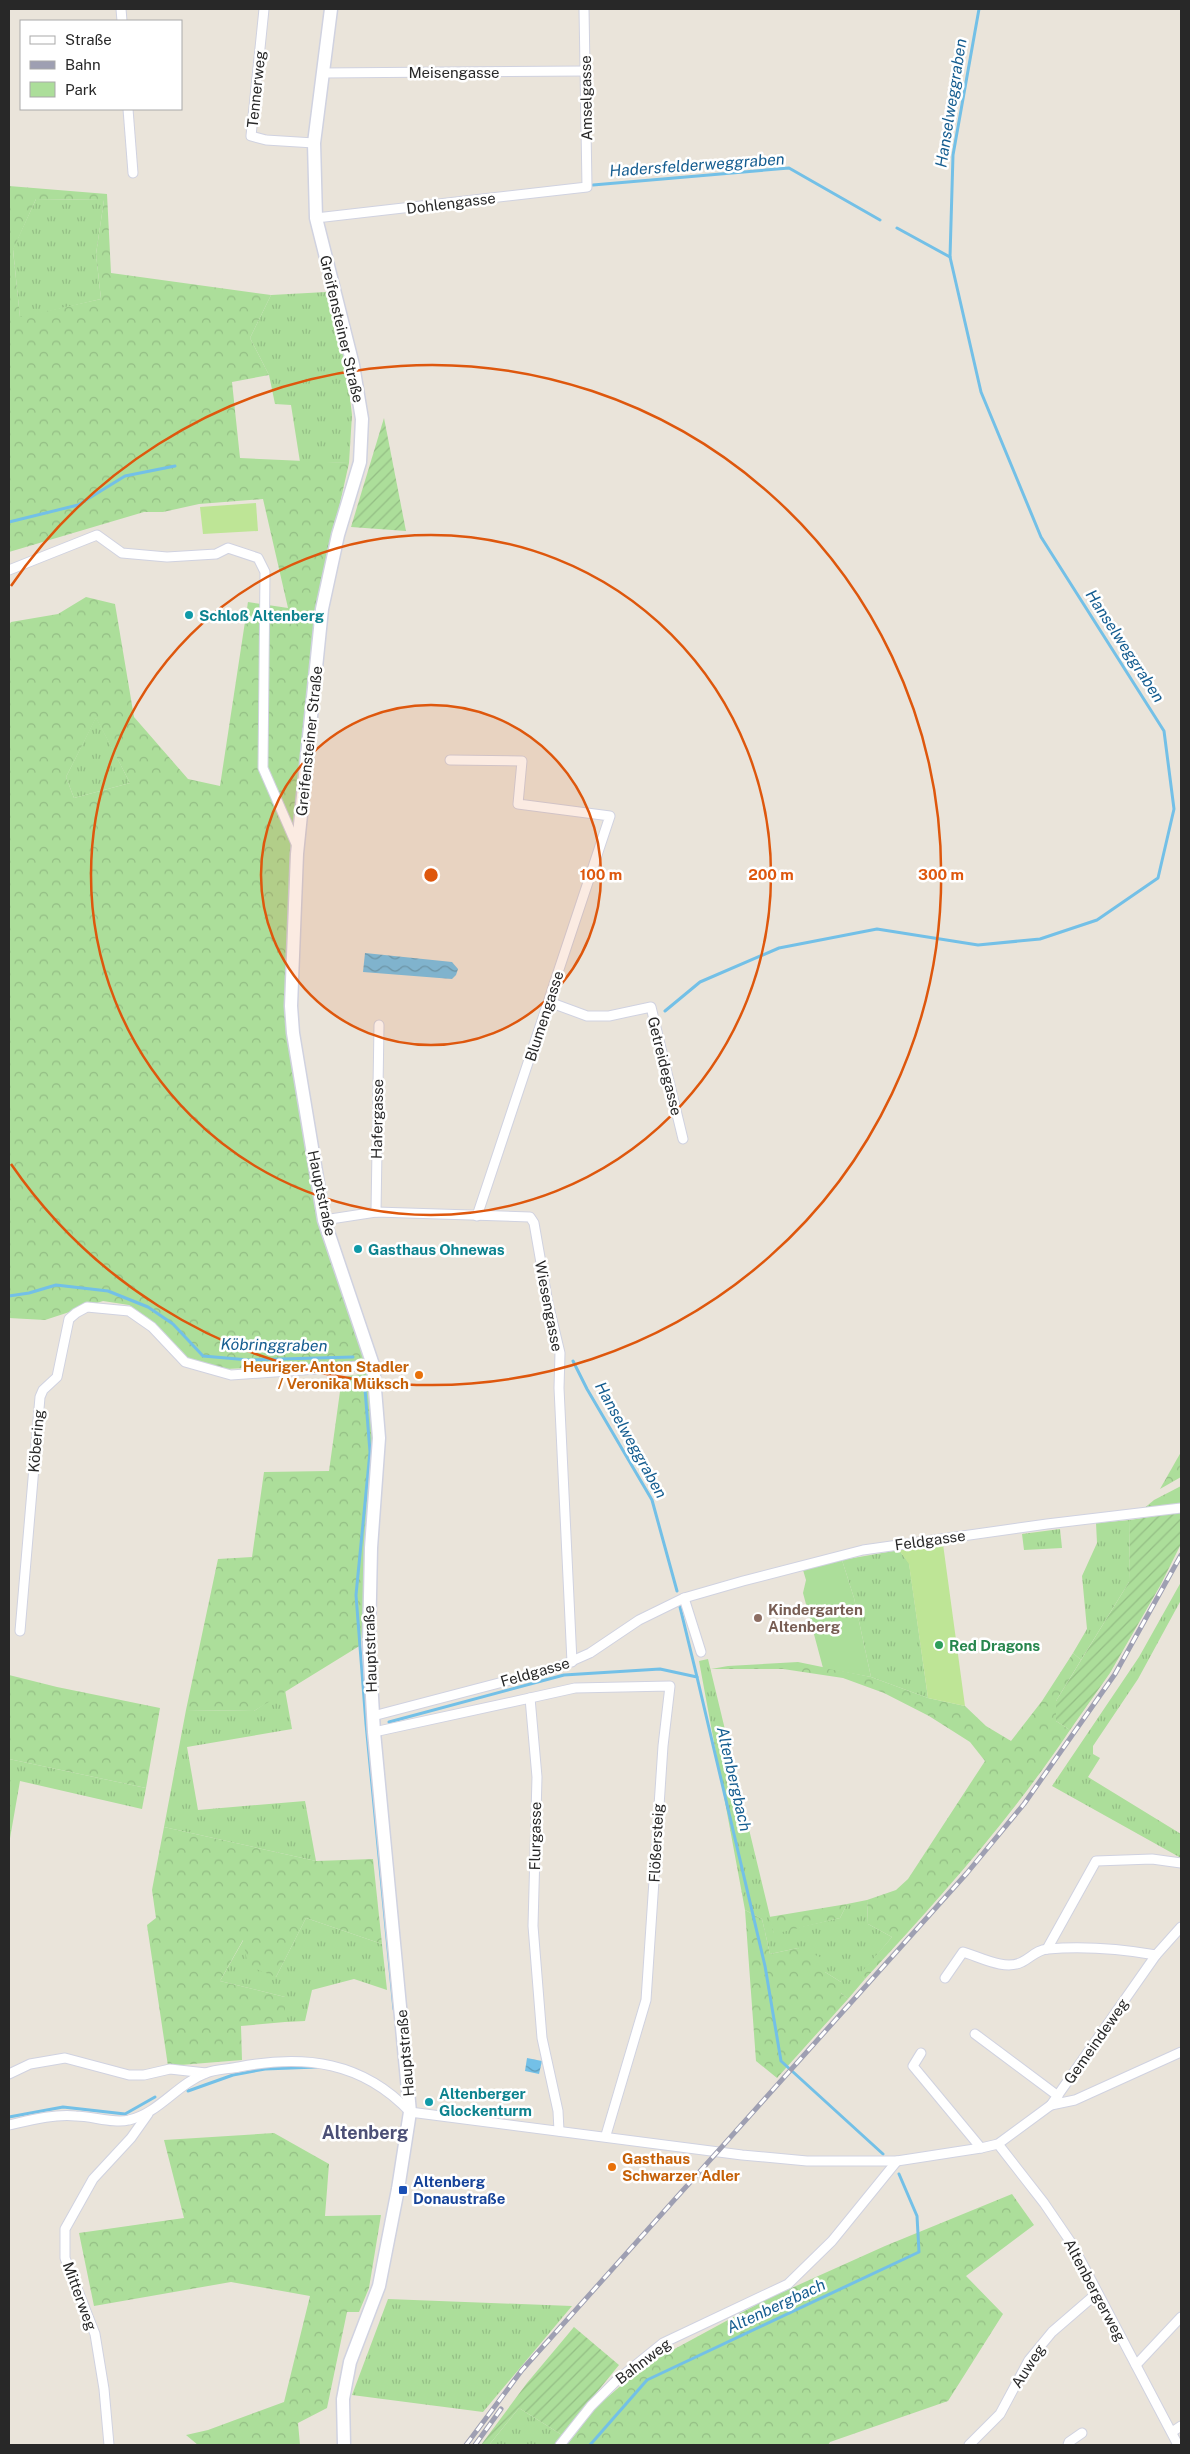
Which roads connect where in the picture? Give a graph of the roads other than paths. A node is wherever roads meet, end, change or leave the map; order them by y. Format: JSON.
{"nodes":[{"id":1,"x":264,"y":9,"type":"edge"},
{"id":2,"x":331,"y":9,"type":"edge"},
{"id":3,"x":584,"y":9,"type":"edge"},
{"id":4,"x":586,"y":71,"type":"junction"},
{"id":5,"x":323,"y":73,"type":"junction"},
{"id":6,"x":128,"y":110,"type":"edge"},
{"id":7,"x":314,"y":143,"type":"junction"},
{"id":8,"x":133,"y":173,"type":"dead end"},
{"id":9,"x":587,"y":187,"type":"joint"},
{"id":10,"x":316,"y":218,"type":"junction"},
{"id":11,"x":9,"y":570,"type":"edge"},
{"id":12,"x":450,"y":760,"type":"dead end"},
{"id":13,"x":298,"y":851,"type":"junction"},
{"id":14,"x":549,"y":1002,"type":"junction"},
{"id":15,"x":379,"y":1025,"type":"dead end"},
{"id":16,"x":683,"y":1139,"type":"dead end"},
{"id":17,"x":376,"y":1212,"type":"junction"},
{"id":18,"x":477,"y":1216,"type":"junction"},
{"id":19,"x":324,"y":1220,"type":"junction"},
{"id":20,"x":373,"y":1365,"type":"junction"},
{"id":21,"x":1181,"y":1508,"type":"edge"},
{"id":22,"x":684,"y":1598,"type":"junction"},
{"id":23,"x":20,"y":1631,"type":"dead end"},
{"id":24,"x":702,"y":1652,"type":"dead end"},
{"id":25,"x":572,"y":1662,"type":"junction"},
{"id":26,"x":530,"y":1698,"type":"junction"},
{"id":27,"x":373,"y":1716,"type":"junction"},
{"id":28,"x":374,"y":1732,"type":"junction"},
{"id":29,"x":1181,"y":1863,"type":"edge"},
{"id":30,"x":1181,"y":1927,"type":"edge"},
{"id":31,"x":1047,"y":1949,"type":"junction"},
{"id":32,"x":1156,"y":1955,"type":"junction"},
{"id":33,"x":945,"y":1978,"type":"dead end"},
{"id":34,"x":975,"y":2034,"type":"dead end"},
{"id":35,"x":1181,"y":2052,"type":"edge"},
{"id":36,"x":920,"y":2053,"type":"dead end"},
{"id":37,"x":206,"y":2073,"type":"junction"},
{"id":38,"x":9,"y":2074,"type":"edge"},
{"id":39,"x":1058,"y":2096,"type":"junction"},
{"id":40,"x":1051,"y":2105,"type":"junction"},
{"id":41,"x":410,"y":2112,"type":"junction"},
{"id":42,"x":148,"y":2114,"type":"junction"},
{"id":43,"x":9,"y":2125,"type":"edge"},
{"id":44,"x":559,"y":2131,"type":"junction"},
{"id":45,"x":606,"y":2135,"type":"junction"},
{"id":46,"x":998,"y":2144,"type":"junction"},
{"id":47,"x":981,"y":2148,"type":"junction"},
{"id":48,"x":897,"y":2161,"type":"junction"},
{"id":49,"x":1096,"y":2294,"type":"junction"},
{"id":50,"x":1181,"y":2316,"type":"edge"},
{"id":51,"x":1136,"y":2365,"type":"junction"},
{"id":52,"x":1181,"y":2426,"type":"edge"},
{"id":53,"x":1172,"y":2432,"type":"junction"},
{"id":54,"x":1082,"y":2433,"type":"dead end"},
{"id":55,"x":109,"y":2445,"type":"edge"},
{"id":56,"x":344,"y":2445,"type":"edge"},
{"id":57,"x":560,"y":2445,"type":"edge"},
{"id":58,"x":968,"y":2445,"type":"edge"},
{"id":59,"x":1068,"y":2445,"type":"edge"},
{"id":60,"x":1178,"y":2445,"type":"edge"}],
"edges":[{"from":1,"to":7,"type":"street","name":"Tennerweg"},
{"from":2,"to":5,"type":"main road","name":"Greifensteiner Straße"},
{"from":3,"to":4,"type":"street","name":"Amselgasse"},
{"from":4,"to":5,"type":"street","name":"Meisengasse"},
{"from":4,"to":9,"type":"street","name":"Amselgasse"},
{"from":5,"to":7,"type":"main road","name":"Greifensteiner Straße"},
{"from":6,"to":8,"type":"street"},
{"from":7,"to":10,"type":"main road","name":"Greifensteiner Straße"},
{"from":9,"to":10,"type":"street","name":"Dohlengasse"},
{"from":10,"to":13,"type":"main road","name":"Greifensteiner Straße"},
{"from":11,"to":13,"type":"street"},
{"from":12,"to":14,"type":"street","name":"Blumengasse"},
{"from":13,"to":19,"type":"main road","name":"Hauptstraße"},
{"from":14,"to":16,"type":"street","name":"Getreidegasse"},
{"from":14,"to":18,"type":"street","name":"Blumengasse"},
{"from":15,"to":17,"type":"street","name":"Hafergasse"},
{"from":17,"to":18,"type":"street","name":"Wiesengasse"},
{"from":17,"to":19,"type":"street","name":"Wiesengasse"},
{"from":18,"to":25,"type":"street","name":"Wiesengasse"},
{"from":19,"to":20,"type":"main road","name":"Hauptstraße"},
{"from":20,"to":23,"type":"street","name":"Köbering"},
{"from":20,"to":27,"type":"main road","name":"Hauptstraße"},
{"from":21,"to":22,"type":"street","name":"Feldgasse"},
{"from":22,"to":24,"type":"street"},
{"from":22,"to":25,"type":"street","name":"Feldgasse"},
{"from":25,"to":27,"type":"street","name":"Feldgasse"},
{"from":26,"to":28,"type":"street"},
{"from":26,"to":44,"type":"street","name":"Flurgasse"},
{"from":26,"to":45,"type":"street","name":"Flößersteig"},
{"from":27,"to":28,"type":"main road","name":"Hauptstraße"},
{"from":28,"to":41,"type":"main road","name":"Hauptstraße"},
{"from":29,"to":31,"type":"street"},
{"from":30,"to":32,"type":"street","name":"Gemeindeweg"},
{"from":31,"to":32,"type":"street"},
{"from":31,"to":33,"type":"street"},
{"from":32,"to":39,"type":"street","name":"Gemeindeweg"},
{"from":34,"to":39,"type":"street"},
{"from":35,"to":40,"type":"street"},
{"from":36,"to":47,"type":"street"},
{"from":37,"to":38,"type":"street"},
{"from":37,"to":41,"type":"street"},
{"from":37,"to":42,"type":"street"},
{"from":39,"to":40,"type":"street","name":"Gemeindeweg"},
{"from":40,"to":46,"type":"street","name":"Gemeindeweg"},
{"from":41,"to":44,"type":"street"},
{"from":41,"to":56,"type":"main road","name":"Hauptstraße"},
{"from":42,"to":43,"type":"street"},
{"from":42,"to":55,"type":"street","name":"Mitterweg"},
{"from":44,"to":45,"type":"street"},
{"from":45,"to":48,"type":"street"},
{"from":46,"to":47,"type":"street"},
{"from":46,"to":49,"type":"street","name":"Altenbergerweg"},
{"from":47,"to":48,"type":"street"},
{"from":48,"to":57,"type":"street","name":"Bahnweg"},
{"from":49,"to":51,"type":"street","name":"Altenbergerweg"},
{"from":49,"to":58,"type":"street","name":"Auweg"},
{"from":50,"to":51,"type":"street"},
{"from":51,"to":53,"type":"street","name":"Altenbergerweg"},
{"from":52,"to":53,"type":"street"},
{"from":53,"to":60,"type":"street","name":"Altenbergerweg"},
{"from":54,"to":59,"type":"street"}]}
